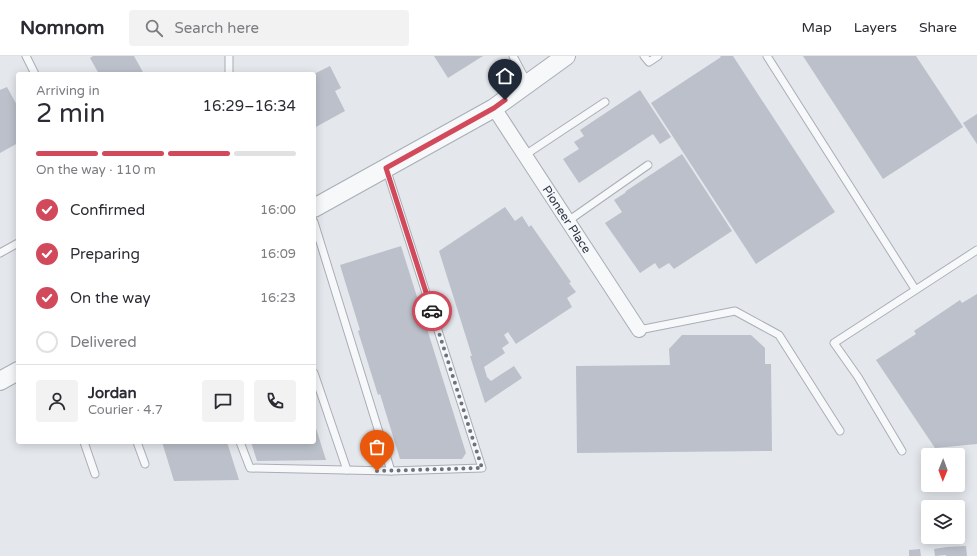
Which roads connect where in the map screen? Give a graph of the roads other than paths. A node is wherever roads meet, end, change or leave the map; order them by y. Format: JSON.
{"nodes":[{"id":1,"x":26,"y":56,"type":"edge"},
{"id":2,"x":229,"y":56,"type":"edge"},
{"id":3,"x":513,"y":56,"type":"edge"},
{"id":4,"x":566,"y":56,"type":"edge"},
{"id":5,"x":644,"y":56,"type":"edge"},
{"id":6,"x":658,"y":56,"type":"edge"},
{"id":7,"x":767,"y":56,"type":"edge"},
{"id":8,"x":34,"y":72,"type":"edge"},
{"id":9,"x":228,"y":72,"type":"edge"},
{"id":10,"x":528,"y":84,"type":"junction"},
{"id":11,"x":605,"y":102,"type":"dead end"},
{"id":12,"x":494,"y":108,"type":"junction"},
{"id":13,"x":525,"y":155,"type":"junction"},
{"id":14,"x":648,"y":166,"type":"dead end"},
{"id":15,"x":386,"y":168,"type":"junction"},
{"id":16,"x":316,"y":207,"type":"edge"},
{"id":17,"x":568,"y":221,"type":"junction"},
{"id":18,"x":316,"y":228,"type":"edge"},
{"id":19,"x":16,"y":244,"type":"edge"},
{"id":20,"x":977,"y":250,"type":"edge"},
{"id":21,"x":0,"y":253,"type":"edge"},
{"id":22,"x":915,"y":289,"type":"junction"},
{"id":23,"x":639,"y":330,"type":"joint"},
{"id":24,"x":16,"y":372,"type":"edge"},
{"id":25,"x":316,"y":379,"type":"edge"},
{"id":26,"x":0,"y":381,"type":"edge"},
{"id":27,"x":840,"y":431,"type":"dead end"},
{"id":28,"x":85,"y":444,"type":"edge"},
{"id":29,"x":138,"y":444,"type":"edge"},
{"id":30,"x":241,"y":444,"type":"edge"},
{"id":31,"x":902,"y":451,"type":"dead end"},
{"id":32,"x":145,"y":464,"type":"dead end"},
{"id":33,"x":347,"y":470,"type":"junction"},
{"id":34,"x":391,"y":471,"type":"junction"},
{"id":35,"x":95,"y":474,"type":"dead end"}],
"edges":[{"from":1,"to":8,"type":"lane"},
{"from":2,"to":9,"type":"lane"},
{"from":3,"to":10,"type":"lane"},
{"from":4,"to":10,"type":"street"},
{"from":5,"to":6,"type":"lane"},
{"from":7,"to":22,"type":"lane"},
{"from":10,"to":12,"type":"street"},
{"from":11,"to":13,"type":"lane"},
{"from":12,"to":13,"type":"street","name":"Pioneer Place"},
{"from":12,"to":15,"type":"street"},
{"from":13,"to":17,"type":"street","name":"Pioneer Place"},
{"from":14,"to":17,"type":"lane"},
{"from":15,"to":16,"type":"street"},
{"from":15,"to":34,"type":"lane"},
{"from":17,"to":23,"type":"street","name":"Pioneer Place"},
{"from":18,"to":34,"type":"lane"},
{"from":19,"to":21,"type":"lane"},
{"from":20,"to":22,"type":"lane"},
{"from":22,"to":31,"type":"lane"},
{"from":23,"to":27,"type":"lane"},
{"from":24,"to":26,"type":"street"},
{"from":25,"to":33,"type":"lane"},
{"from":28,"to":35,"type":"lane"},
{"from":29,"to":32,"type":"lane"},
{"from":30,"to":33,"type":"lane"},
{"from":33,"to":34,"type":"lane"}]}
